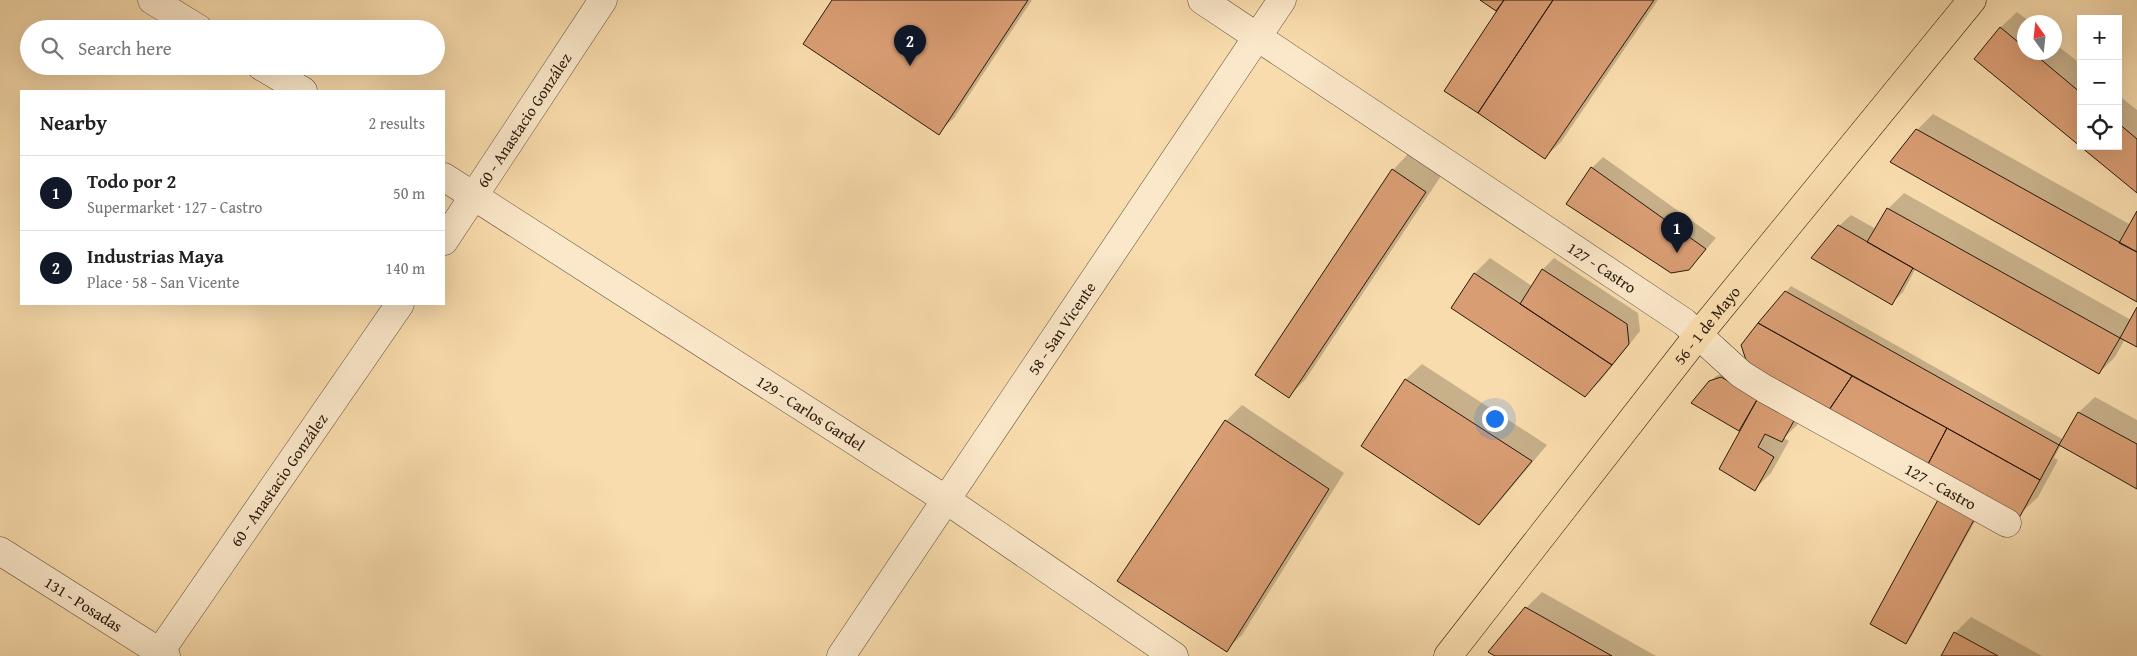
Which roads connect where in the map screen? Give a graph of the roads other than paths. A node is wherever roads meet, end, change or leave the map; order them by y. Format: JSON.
{"nodes":[{"id":1,"x":152,"y":0,"type":"edge"},
{"id":2,"x":603,"y":0,"type":"edge"},
{"id":3,"x":1202,"y":0,"type":"edge"},
{"id":4,"x":1282,"y":0,"type":"edge"},
{"id":5,"x":1972,"y":0,"type":"edge"},
{"id":6,"x":184,"y":20,"type":"edge"},
{"id":7,"x":1257,"y":37,"type":"junction"},
{"id":8,"x":276,"y":75,"type":"edge"},
{"id":9,"x":300,"y":90,"type":"edge"},
{"id":10,"x":445,"y":178,"type":"edge"},
{"id":11,"x":475,"y":196,"type":"junction"},
{"id":12,"x":445,"y":240,"type":"edge"},
{"id":13,"x":399,"y":305,"type":"edge"},
{"id":14,"x":1698,"y":334,"type":"junction"},
{"id":15,"x":945,"y":499,"type":"junction"},
{"id":16,"x":2007,"y":523,"type":"dead end"},
{"id":17,"x":0,"y":551,"type":"edge"},
{"id":18,"x":161,"y":655,"type":"edge"},
{"id":19,"x":840,"y":656,"type":"edge"},
{"id":20,"x":1174,"y":656,"type":"edge"},
{"id":21,"x":1448,"y":656,"type":"edge"}],
"edges":[{"from":1,"to":6,"type":"street"},
{"from":2,"to":11,"type":"street","name":"60 - Anastacio González"},
{"from":3,"to":7,"type":"street","name":"127 - Castro"},
{"from":4,"to":7,"type":"street","name":"58 - San Vicente"},
{"from":5,"to":14,"type":"main road","name":"56 - 1 de Mayo"},
{"from":7,"to":14,"type":"street","name":"127 - Castro"},
{"from":7,"to":15,"type":"street","name":"58 - San Vicente"},
{"from":8,"to":9,"type":"street"},
{"from":10,"to":11,"type":"street","name":"129 - Carlos Gardel"},
{"from":11,"to":12,"type":"street","name":"60 - Anastacio González"},
{"from":11,"to":15,"type":"street","name":"129 - Carlos Gardel"},
{"from":13,"to":18,"type":"street","name":"60 - Anastacio González"},
{"from":14,"to":16,"type":"street","name":"127 - Castro"},
{"from":14,"to":21,"type":"main road","name":"56 - 1 de Mayo"},
{"from":15,"to":19,"type":"street","name":"58 - San Vicente"},
{"from":15,"to":20,"type":"street","name":"129 - Carlos Gardel"},
{"from":17,"to":18,"type":"street","name":"131 - Posadas"}]}
